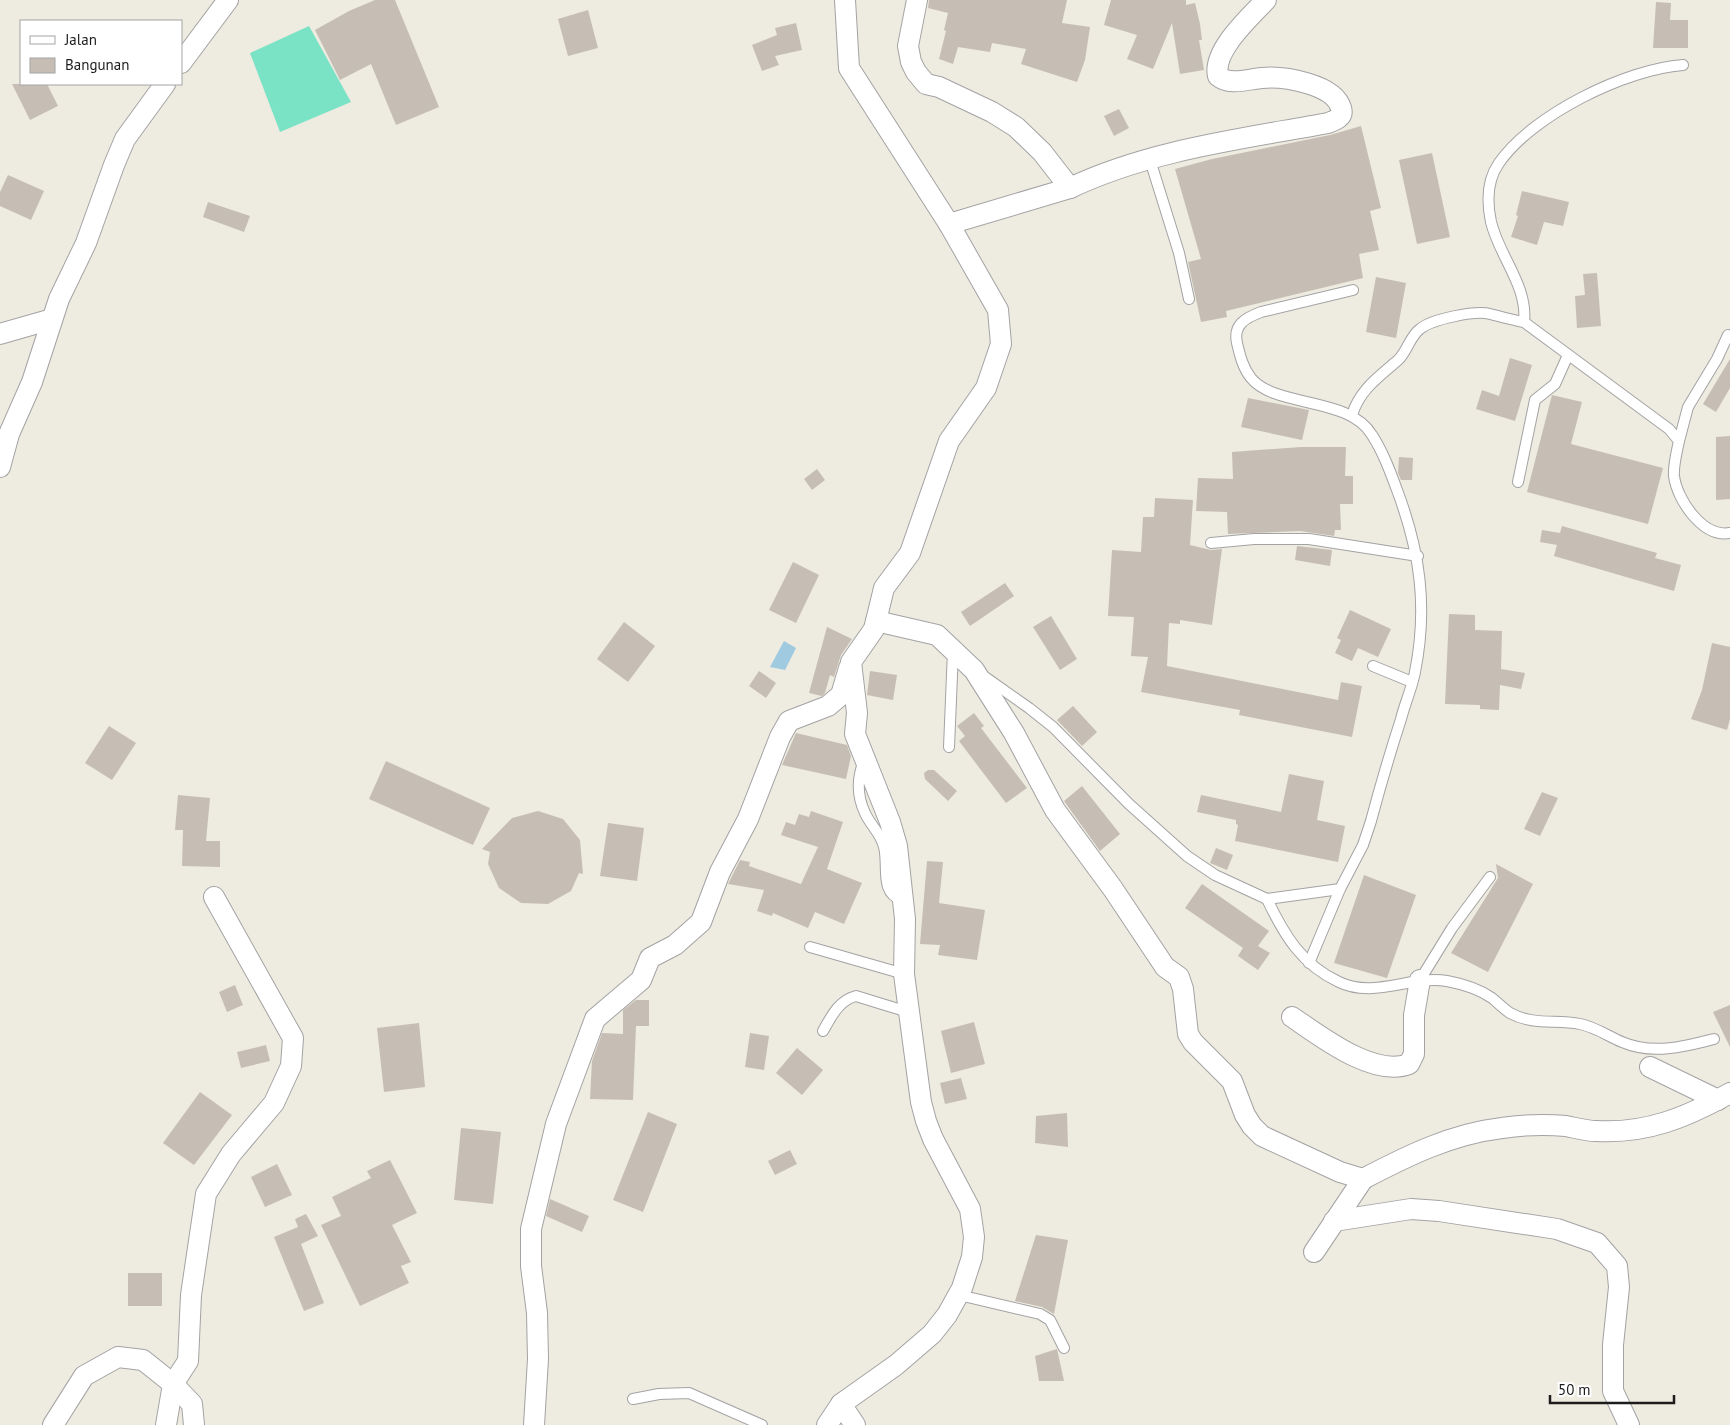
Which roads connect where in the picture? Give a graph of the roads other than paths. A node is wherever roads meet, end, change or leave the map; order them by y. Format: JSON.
{"nodes":[{"id":1,"x":228,"y":0,"type":"edge"},
{"id":2,"x":845,"y":0,"type":"edge"},
{"id":3,"x":917,"y":0,"type":"edge"},
{"id":4,"x":1266,"y":0,"type":"edge"},
{"id":5,"x":182,"y":62,"type":"edge"},
{"id":6,"x":1683,"y":65,"type":"dead end"},
{"id":7,"x":164,"y":85,"type":"edge"},
{"id":8,"x":1150,"y":160,"type":"junction"},
{"id":9,"x":1070,"y":188,"type":"junction"},
{"id":10,"x":950,"y":224,"type":"junction"},
{"id":11,"x":1353,"y":290,"type":"dead end"},
{"id":12,"x":1189,"y":299,"type":"dead end"},
{"id":13,"x":52,"y":319,"type":"junction"},
{"id":14,"x":1524,"y":322,"type":"junction"},
{"id":15,"x":0,"y":334,"type":"edge"},
{"id":16,"x":1728,"y":335,"type":"dead end"},
{"id":17,"x":1568,"y":354,"type":"junction"},
{"id":18,"x":1352,"y":415,"type":"junction"},
{"id":19,"x":1679,"y":441,"type":"junction"},
{"id":20,"x":0,"y":468,"type":"edge"},
{"id":21,"x":1518,"y":482,"type":"dead end"},
{"id":22,"x":1729,"y":534,"type":"edge"},
{"id":23,"x":1211,"y":542,"type":"dead end"},
{"id":24,"x":1418,"y":556,"type":"junction"},
{"id":25,"x":876,"y":621,"type":"junction"},
{"id":26,"x":953,"y":650,"type":"junction"},
{"id":27,"x":851,"y":662,"type":"junction"},
{"id":28,"x":1374,"y":666,"type":"dead end"},
{"id":29,"x":974,"y":670,"type":"junction"},
{"id":30,"x":1412,"y":682,"type":"junction"},
{"id":31,"x":949,"y":747,"type":"dead end"},
{"id":32,"x":1490,"y":877,"type":"dead end"},
{"id":33,"x":1340,"y":889,"type":"junction"},
{"id":34,"x":214,"y":897,"type":"dead end"},
{"id":35,"x":1267,"y":899,"type":"junction"},
{"id":36,"x":810,"y":947,"type":"dead end"},
{"id":37,"x":1309,"y":963,"type":"junction"},
{"id":38,"x":904,"y":974,"type":"junction"},
{"id":39,"x":1420,"y":980,"type":"junction"},
{"id":40,"x":908,"y":1012,"type":"junction"},
{"id":41,"x":1292,"y":1017,"type":"dead end"},
{"id":42,"x":823,"y":1031,"type":"dead end"},
{"id":43,"x":1714,"y":1039,"type":"dead end"},
{"id":44,"x":1650,"y":1067,"type":"dead end"},
{"id":45,"x":1724,"y":1096,"type":"edge"},
{"id":46,"x":1363,"y":1179,"type":"junction"},
{"id":47,"x":1334,"y":1221,"type":"junction"},
{"id":48,"x":1314,"y":1252,"type":"dead end"},
{"id":49,"x":959,"y":1296,"type":"junction"},
{"id":50,"x":1064,"y":1348,"type":"dead end"},
{"id":51,"x":173,"y":1384,"type":"junction"},
{"id":52,"x":633,"y":1400,"type":"dead end"},
{"id":53,"x":841,"y":1404,"type":"junction"},
{"id":54,"x":53,"y":1425,"type":"edge"},
{"id":55,"x":166,"y":1425,"type":"edge"},
{"id":56,"x":194,"y":1425,"type":"edge"},
{"id":57,"x":534,"y":1425,"type":"edge"},
{"id":58,"x":762,"y":1425,"type":"edge"},
{"id":59,"x":827,"y":1425,"type":"edge"},
{"id":60,"x":855,"y":1425,"type":"edge"},
{"id":61,"x":1629,"y":1425,"type":"edge"}],
"edges":[{"from":1,"to":5,"type":"street"},
{"from":2,"to":10,"type":"street"},
{"from":3,"to":9,"type":"street"},
{"from":4,"to":8,"type":"street"},
{"from":6,"to":14,"type":"lane"},
{"from":7,"to":13,"type":"street"},
{"from":8,"to":9,"type":"street"},
{"from":8,"to":12,"type":"lane"},
{"from":9,"to":10,"type":"street"},
{"from":10,"to":25,"type":"street"},
{"from":11,"to":18,"type":"lane"},
{"from":13,"to":15,"type":"street"},
{"from":13,"to":20,"type":"street"},
{"from":14,"to":17,"type":"lane"},
{"from":14,"to":18,"type":"lane"},
{"from":16,"to":19,"type":"lane"},
{"from":17,"to":19,"type":"lane"},
{"from":17,"to":21,"type":"lane"},
{"from":18,"to":24,"type":"lane"},
{"from":19,"to":22,"type":"lane"},
{"from":23,"to":24,"type":"lane"},
{"from":24,"to":30,"type":"lane"},
{"from":25,"to":26,"type":"street"},
{"from":25,"to":27,"type":"street"},
{"from":26,"to":29,"type":"street"},
{"from":26,"to":31,"type":"lane"},
{"from":27,"to":38,"type":"street"},
{"from":27,"to":57,"type":"street"},
{"from":28,"to":30,"type":"lane"},
{"from":29,"to":35,"type":"lane"},
{"from":29,"to":46,"type":"street"},
{"from":30,"to":33,"type":"lane"},
{"from":32,"to":39,"type":"lane"},
{"from":33,"to":35,"type":"lane"},
{"from":33,"to":37,"type":"lane"},
{"from":34,"to":51,"type":"street"},
{"from":35,"to":37,"type":"lane"},
{"from":36,"to":38,"type":"lane"},
{"from":37,"to":39,"type":"lane"},
{"from":38,"to":40,"type":"street"},
{"from":39,"to":41,"type":"street"},
{"from":39,"to":43,"type":"lane"},
{"from":40,"to":42,"type":"lane"},
{"from":40,"to":49,"type":"street"},
{"from":44,"to":45,"type":"street"},
{"from":45,"to":46,"type":"street"},
{"from":46,"to":47,"type":"street"},
{"from":47,"to":48,"type":"street"},
{"from":47,"to":61,"type":"street"},
{"from":49,"to":50,"type":"lane"},
{"from":49,"to":53,"type":"street"},
{"from":51,"to":54,"type":"street"},
{"from":51,"to":55,"type":"street"},
{"from":51,"to":56,"type":"street"},
{"from":52,"to":58,"type":"lane"},
{"from":53,"to":59,"type":"street"},
{"from":53,"to":60,"type":"street"}]}
